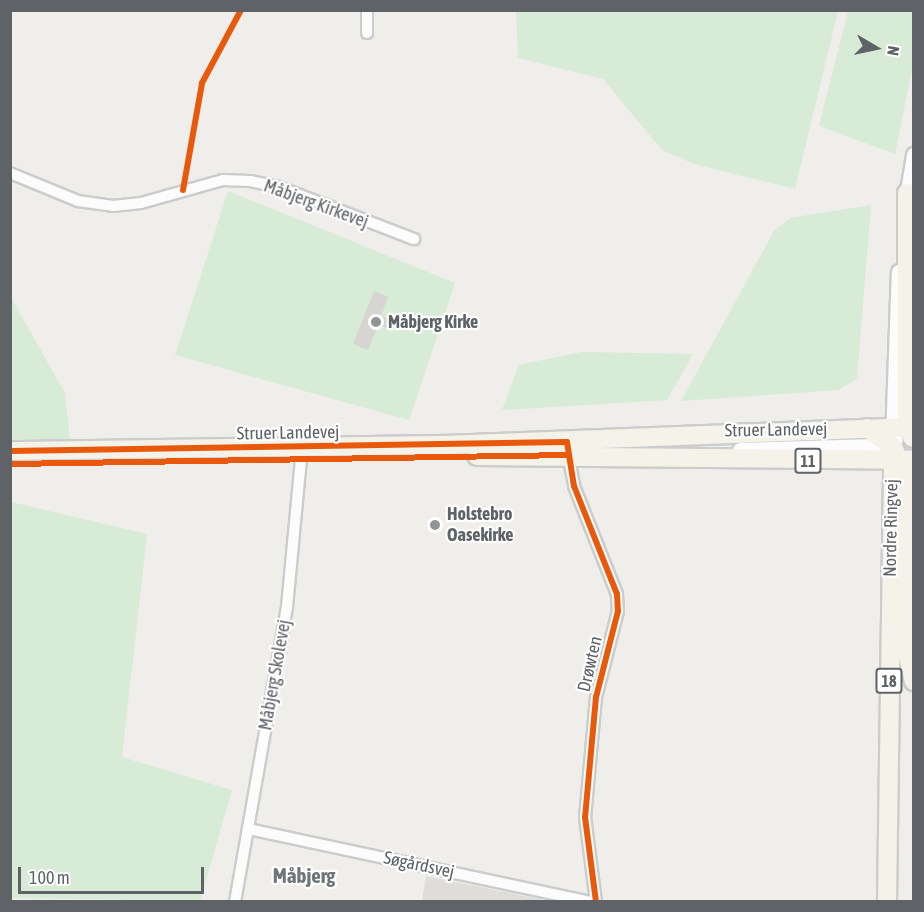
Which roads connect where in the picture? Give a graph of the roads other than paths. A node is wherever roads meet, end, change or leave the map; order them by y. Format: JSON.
{"nodes":[{"id":1,"x":367,"y":10,"type":"edge"},
{"id":2,"x":367,"y":33,"type":"dead end"},
{"id":3,"x":914,"y":155,"type":"edge"},
{"id":4,"x":10,"y":172,"type":"edge"},
{"id":5,"x":907,"y":193,"type":"joint"},
{"id":6,"x":414,"y":239,"type":"dead end"},
{"id":7,"x":904,"y":446,"type":"edge"},
{"id":8,"x":567,"y":448,"type":"junction"},
{"id":9,"x":10,"y":452,"type":"edge"},
{"id":10,"x":302,"y":453,"type":"junction"},
{"id":11,"x":10,"y":464,"type":"edge"},
{"id":12,"x":914,"y":681,"type":"edge"},
{"id":13,"x":248,"y":829,"type":"junction"},
{"id":14,"x":235,"y":902,"type":"edge"},
{"id":15,"x":591,"y":902,"type":"edge"},
{"id":16,"x":596,"y":902,"type":"edge"},
{"id":17,"x":887,"y":902,"type":"edge"}],
"edges":[{"from":1,"to":2,"type":"street"},
{"from":3,"to":5,"type":"main road"},
{"from":4,"to":6,"type":"street","name":"Måbjerg Kirkevej"},
{"from":5,"to":7,"type":"main road"},
{"from":7,"to":8,"type":"main road","name":"Struer Landevej","number":"11"},
{"from":7,"to":8,"type":"main road","name":"Struer Landevej","number":"11"},
{"from":7,"to":12,"type":"main road"},
{"from":7,"to":17,"type":"main road","name":"Nordre Ringvej","number":"18"},
{"from":8,"to":10,"type":"main road","name":"Struer Landevej","number":"11"},
{"from":8,"to":16,"type":"street","name":"Drøwten"},
{"from":9,"to":10,"type":"main road","name":"Struer Landevej","number":"11"},
{"from":10,"to":11,"type":"main road","name":"Struer Landevej","number":"11"},
{"from":10,"to":13,"type":"street","name":"Måbjerg Skolevej"},
{"from":13,"to":14,"type":"street","name":"Måbjerg Skolevej"},
{"from":13,"to":15,"type":"street","name":"Søgårdsvej"}]}
